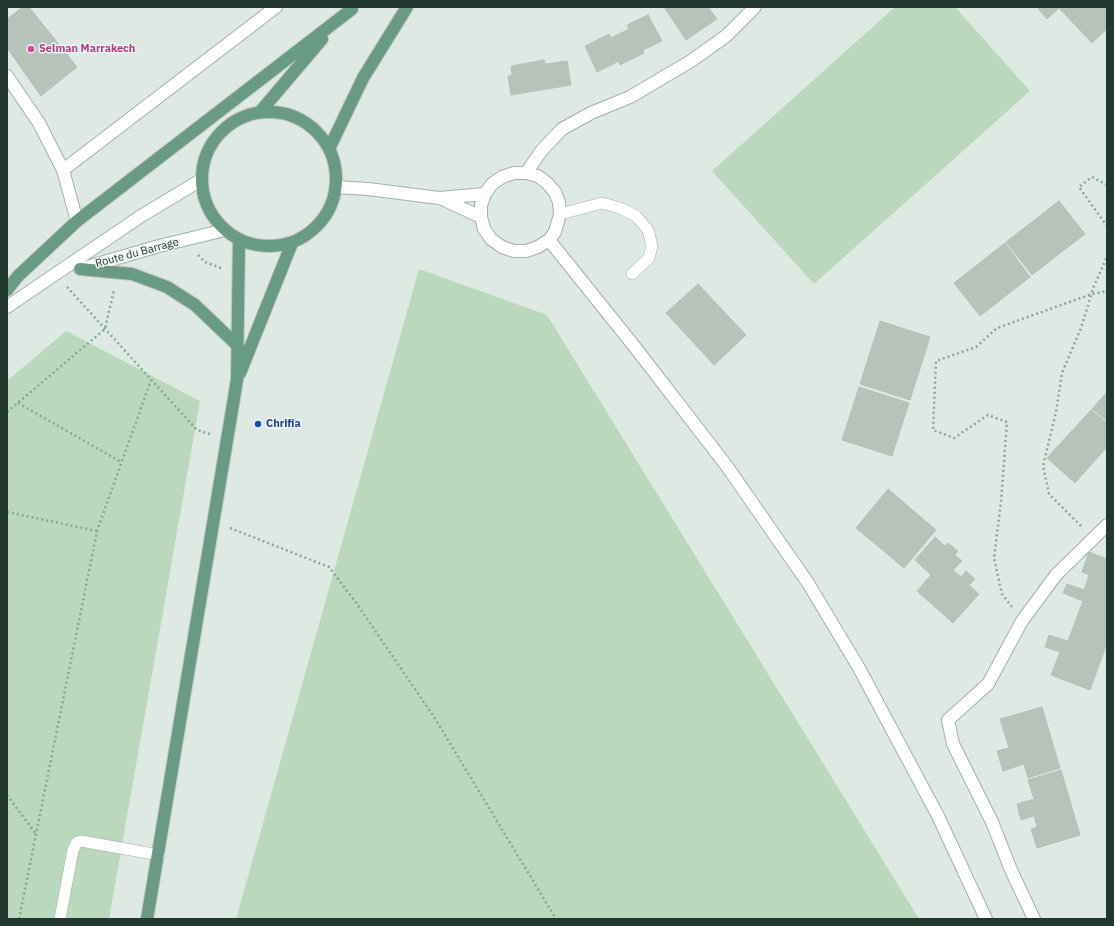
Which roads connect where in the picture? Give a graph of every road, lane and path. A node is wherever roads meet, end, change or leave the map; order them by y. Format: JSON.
{"nodes":[{"id":1,"x":276,"y":7,"type":"edge"},
{"id":2,"x":407,"y":7,"type":"edge"},
{"id":3,"x":754,"y":7,"type":"edge"},
{"id":4,"x":352,"y":8,"type":"edge"},
{"id":5,"x":7,"y":76,"type":"edge"},
{"id":6,"x":260,"y":112,"type":"junction"},
{"id":7,"x":329,"y":149,"type":"junction"},
{"id":8,"x":63,"y":170,"type":"junction"},
{"id":9,"x":526,"y":173,"type":"junction"},
{"id":10,"x":201,"y":180,"type":"junction"},
{"id":11,"x":1107,"y":185,"type":"edge"},
{"id":12,"x":336,"y":187,"type":"junction"},
{"id":13,"x":485,"y":194,"type":"junction"},
{"id":14,"x":439,"y":198,"type":"junction"},
{"id":15,"x":560,"y":214,"type":"junction"},
{"id":16,"x":481,"y":217,"type":"junction"},
{"id":17,"x":78,"y":221,"type":"junction"},
{"id":18,"x":1107,"y":226,"type":"edge"},
{"id":19,"x":225,"y":230,"type":"junction"},
{"id":20,"x":239,"y":239,"type":"junction"},
{"id":21,"x":183,"y":240,"type":"junction"},
{"id":22,"x":549,"y":240,"type":"junction"},
{"id":23,"x":292,"y":243,"type":"junction"},
{"id":24,"x":1107,"y":257,"type":"edge"},
{"id":25,"x":80,"y":269,"type":"junction"},
{"id":26,"x":118,"y":272,"type":"junction"},
{"id":27,"x":239,"y":274,"type":"junction"},
{"id":28,"x":632,"y":274,"type":"dead end"},
{"id":29,"x":54,"y":278,"type":"junction"},
{"id":30,"x":7,"y":290,"type":"edge"},
{"id":31,"x":1107,"y":291,"type":"edge"},
{"id":32,"x":1092,"y":294,"type":"junction"},
{"id":33,"x":7,"y":308,"type":"edge"},
{"id":34,"x":105,"y":329,"type":"junction"},
{"id":35,"x":238,"y":346,"type":"junction"},
{"id":36,"x":151,"y":380,"type":"junction"},
{"id":37,"x":238,"y":380,"type":"junction"},
{"id":38,"x":18,"y":403,"type":"junction"},
{"id":39,"x":7,"y":412,"type":"edge"},
{"id":40,"x":227,"y":440,"type":"junction"},
{"id":41,"x":122,"y":462,"type":"junction"},
{"id":42,"x":7,"y":512,"type":"edge"},
{"id":43,"x":213,"y":521,"type":"junction"},
{"id":44,"x":1107,"y":525,"type":"edge"},
{"id":45,"x":97,"y":531,"type":"junction"},
{"id":46,"x":1094,"y":538,"type":"junction"},
{"id":47,"x":1022,"y":621,"type":"junction"},
{"id":48,"x":7,"y":795,"type":"edge"},
{"id":49,"x":36,"y":834,"type":"junction"},
{"id":50,"x":158,"y":855,"type":"junction"},
{"id":51,"x":19,"y":919,"type":"edge"},
{"id":52,"x":60,"y":919,"type":"edge"},
{"id":53,"x":147,"y":919,"type":"edge"},
{"id":54,"x":556,"y":919,"type":"edge"},
{"id":55,"x":986,"y":919,"type":"edge"},
{"id":56,"x":1034,"y":919,"type":"edge"}],
"edges":[{"from":1,"to":8,"type":"street"},
{"from":2,"to":7,"type":"main road"},
{"from":3,"to":9,"type":"street"},
{"from":4,"to":6,"type":"main road"},
{"from":4,"to":17,"type":"main road"},
{"from":5,"to":8,"type":"street"},
{"from":6,"to":7,"type":"main road"},
{"from":6,"to":10,"type":"main road"},
{"from":7,"to":12,"type":"main road"},
{"from":8,"to":17,"type":"street"},
{"from":9,"to":13,"type":"street"},
{"from":9,"to":15,"type":"street"},
{"from":10,"to":19,"type":"main road"},
{"from":10,"to":29,"type":"street","name":"Route du Barrage"},
{"from":11,"to":18,"type":"path"},
{"from":12,"to":14,"type":"street"},
{"from":12,"to":23,"type":"main road"},
{"from":13,"to":14,"type":"street"},
{"from":13,"to":16,"type":"street"},
{"from":14,"to":16,"type":"street"},
{"from":15,"to":22,"type":"street"},
{"from":15,"to":28,"type":"lane"},
{"from":16,"to":22,"type":"street"},
{"from":17,"to":30,"type":"main road"},
{"from":19,"to":20,"type":"main road"},
{"from":19,"to":21,"type":"street","name":"Route du Barrage"},
{"from":20,"to":23,"type":"main road"},
{"from":20,"to":27,"type":"main road"},
{"from":21,"to":25,"type":"street","name":"Route du Barrage"},
{"from":21,"to":27,"type":"path"},
{"from":22,"to":55,"type":"street"},
{"from":23,"to":37,"type":"main road"},
{"from":24,"to":32,"type":"path"},
{"from":25,"to":26,"type":"main road"},
{"from":25,"to":29,"type":"street","name":"Route du Barrage"},
{"from":26,"to":34,"type":"path"},
{"from":26,"to":35,"type":"main road"},
{"from":27,"to":35,"type":"main road"},
{"from":29,"to":33,"type":"street","name":"Route du Barrage"},
{"from":29,"to":34,"type":"path"},
{"from":31,"to":32,"type":"path"},
{"from":32,"to":46,"type":"path"},
{"from":32,"to":47,"type":"path"},
{"from":34,"to":36,"type":"path"},
{"from":34,"to":38,"type":"path"},
{"from":35,"to":37,"type":"main road"},
{"from":36,"to":40,"type":"path"},
{"from":36,"to":41,"type":"path"},
{"from":37,"to":40,"type":"main road"},
{"from":38,"to":39,"type":"path"},
{"from":38,"to":41,"type":"path"},
{"from":40,"to":43,"type":"main road"},
{"from":41,"to":45,"type":"path"},
{"from":42,"to":45,"type":"path"},
{"from":43,"to":50,"type":"main road"},
{"from":43,"to":54,"type":"path"},
{"from":44,"to":46,"type":"street"},
{"from":45,"to":49,"type":"path"},
{"from":46,"to":47,"type":"street"},
{"from":47,"to":56,"type":"street"},
{"from":48,"to":49,"type":"path"},
{"from":49,"to":51,"type":"path"},
{"from":50,"to":52,"type":"lane"},
{"from":50,"to":53,"type":"main road"}]}
